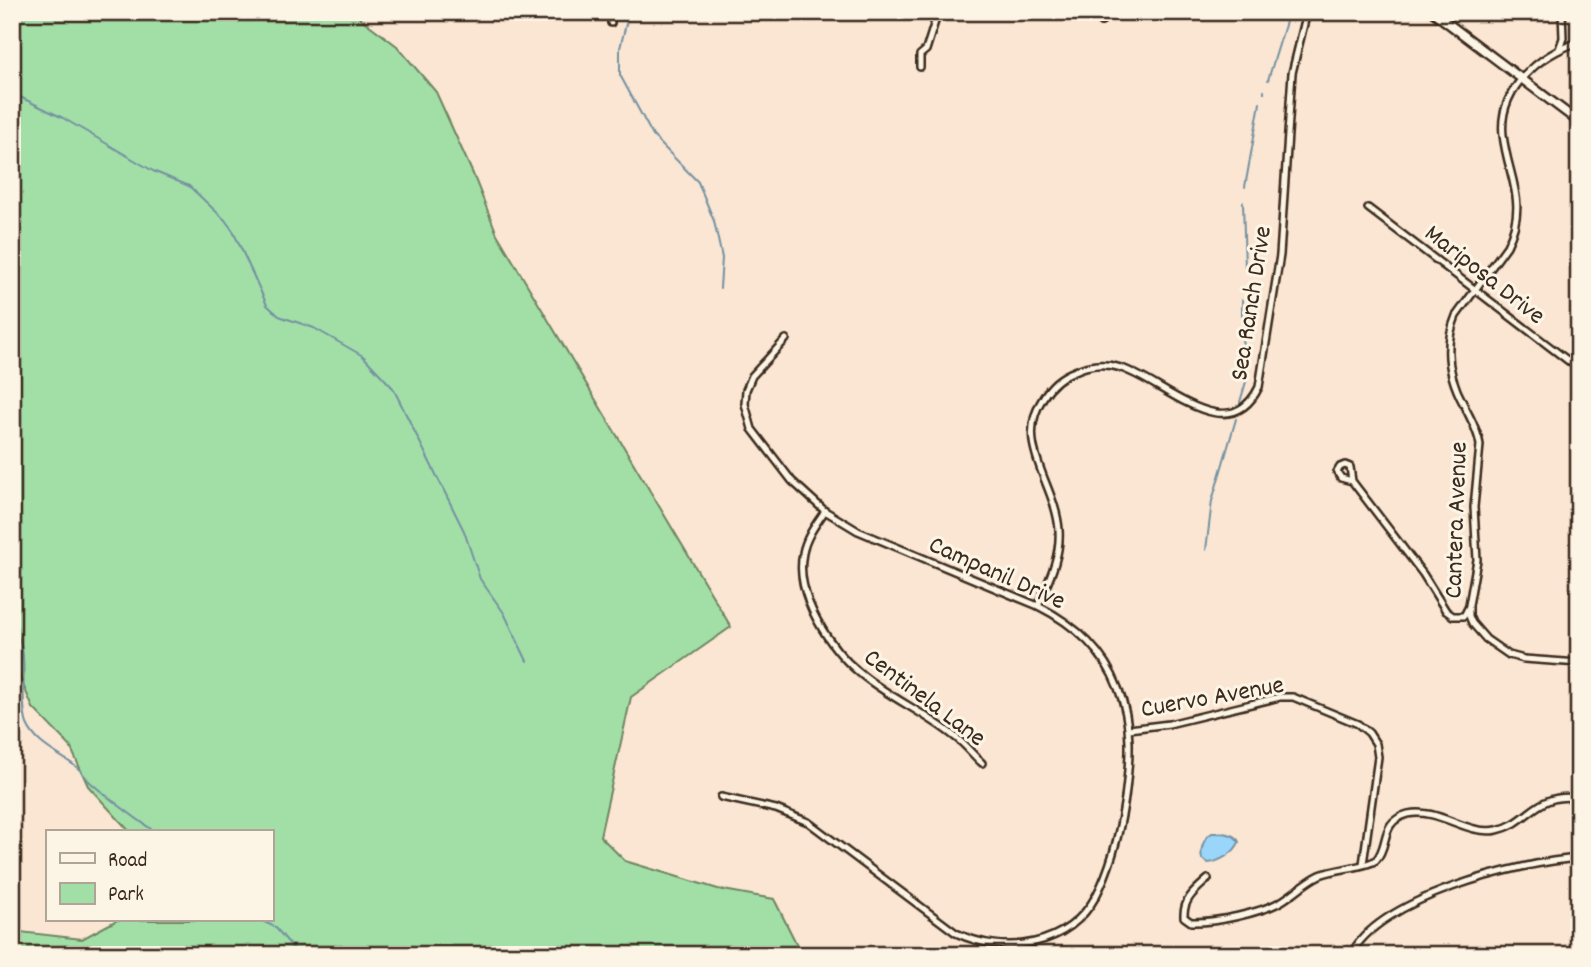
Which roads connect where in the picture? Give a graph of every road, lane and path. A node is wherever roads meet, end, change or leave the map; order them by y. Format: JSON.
{"nodes":[{"id":1,"x":611,"y":12,"type":"edge"},
{"id":2,"x":938,"y":12,"type":"edge"},
{"id":3,"x":1103,"y":12,"type":"edge"},
{"id":4,"x":1307,"y":12,"type":"edge"},
{"id":5,"x":1433,"y":12,"type":"edge"},
{"id":6,"x":1562,"y":12,"type":"edge"},
{"id":7,"x":1101,"y":22,"type":"dead end"},
{"id":8,"x":611,"y":23,"type":"dead end"},
{"id":9,"x":1579,"y":42,"type":"edge"},
{"id":10,"x":1559,"y":50,"type":"junction"},
{"id":11,"x":920,"y":67,"type":"dead end"},
{"id":12,"x":1521,"y":78,"type":"junction"},
{"id":13,"x":1579,"y":122,"type":"edge"},
{"id":14,"x":1368,"y":208,"type":"dead end"},
{"id":15,"x":1476,"y":289,"type":"junction"},
{"id":16,"x":786,"y":340,"type":"dead end"},
{"id":17,"x":1579,"y":369,"type":"edge"},
{"id":18,"x":1352,"y":481,"type":"dead end"},
{"id":19,"x":825,"y":511,"type":"junction"},
{"id":20,"x":1469,"y":605,"type":"junction"},
{"id":21,"x":1038,"y":606,"type":"junction"},
{"id":22,"x":1579,"y":663,"type":"edge"},
{"id":23,"x":1129,"y":729,"type":"junction"},
{"id":24,"x":982,"y":763,"type":"dead end"},
{"id":25,"x":721,"y":797,"type":"dead end"},
{"id":26,"x":1579,"y":797,"type":"edge"},
{"id":27,"x":1579,"y":858,"type":"edge"},
{"id":28,"x":1363,"y":864,"type":"junction"},
{"id":29,"x":1208,"y":879,"type":"dead end"},
{"id":30,"x":1351,"y":955,"type":"edge"}],
"edges":[{"from":1,"to":8,"type":"street"},
{"from":2,"to":11,"type":"street"},
{"from":3,"to":7,"type":"street"},
{"from":4,"to":21,"type":"street","name":"Sea Ranch Drive"},
{"from":5,"to":12,"type":"street"},
{"from":6,"to":10,"type":"street"},
{"from":9,"to":10,"type":"street"},
{"from":10,"to":12,"type":"street"},
{"from":12,"to":13,"type":"street"},
{"from":12,"to":15,"type":"street","name":"Cantera Avenue"},
{"from":14,"to":15,"type":"street","name":"Mariposa Drive"},
{"from":15,"to":17,"type":"street","name":"Mariposa Drive"},
{"from":15,"to":20,"type":"street","name":"Cantera Avenue"},
{"from":16,"to":19,"type":"street","name":"Campanil Drive"},
{"from":18,"to":20,"type":"street"},
{"from":19,"to":21,"type":"street","name":"Campanil Drive"},
{"from":19,"to":24,"type":"street","name":"Centinela Lane"},
{"from":20,"to":22,"type":"street","name":"Cantera Avenue"},
{"from":21,"to":23,"type":"street","name":"Campanil Drive"},
{"from":23,"to":25,"type":"street","name":"Campanil Drive"},
{"from":23,"to":28,"type":"street","name":"Cuervo Avenue"},
{"from":26,"to":28,"type":"street"},
{"from":27,"to":30,"type":"street"},
{"from":28,"to":29,"type":"street"}]}
